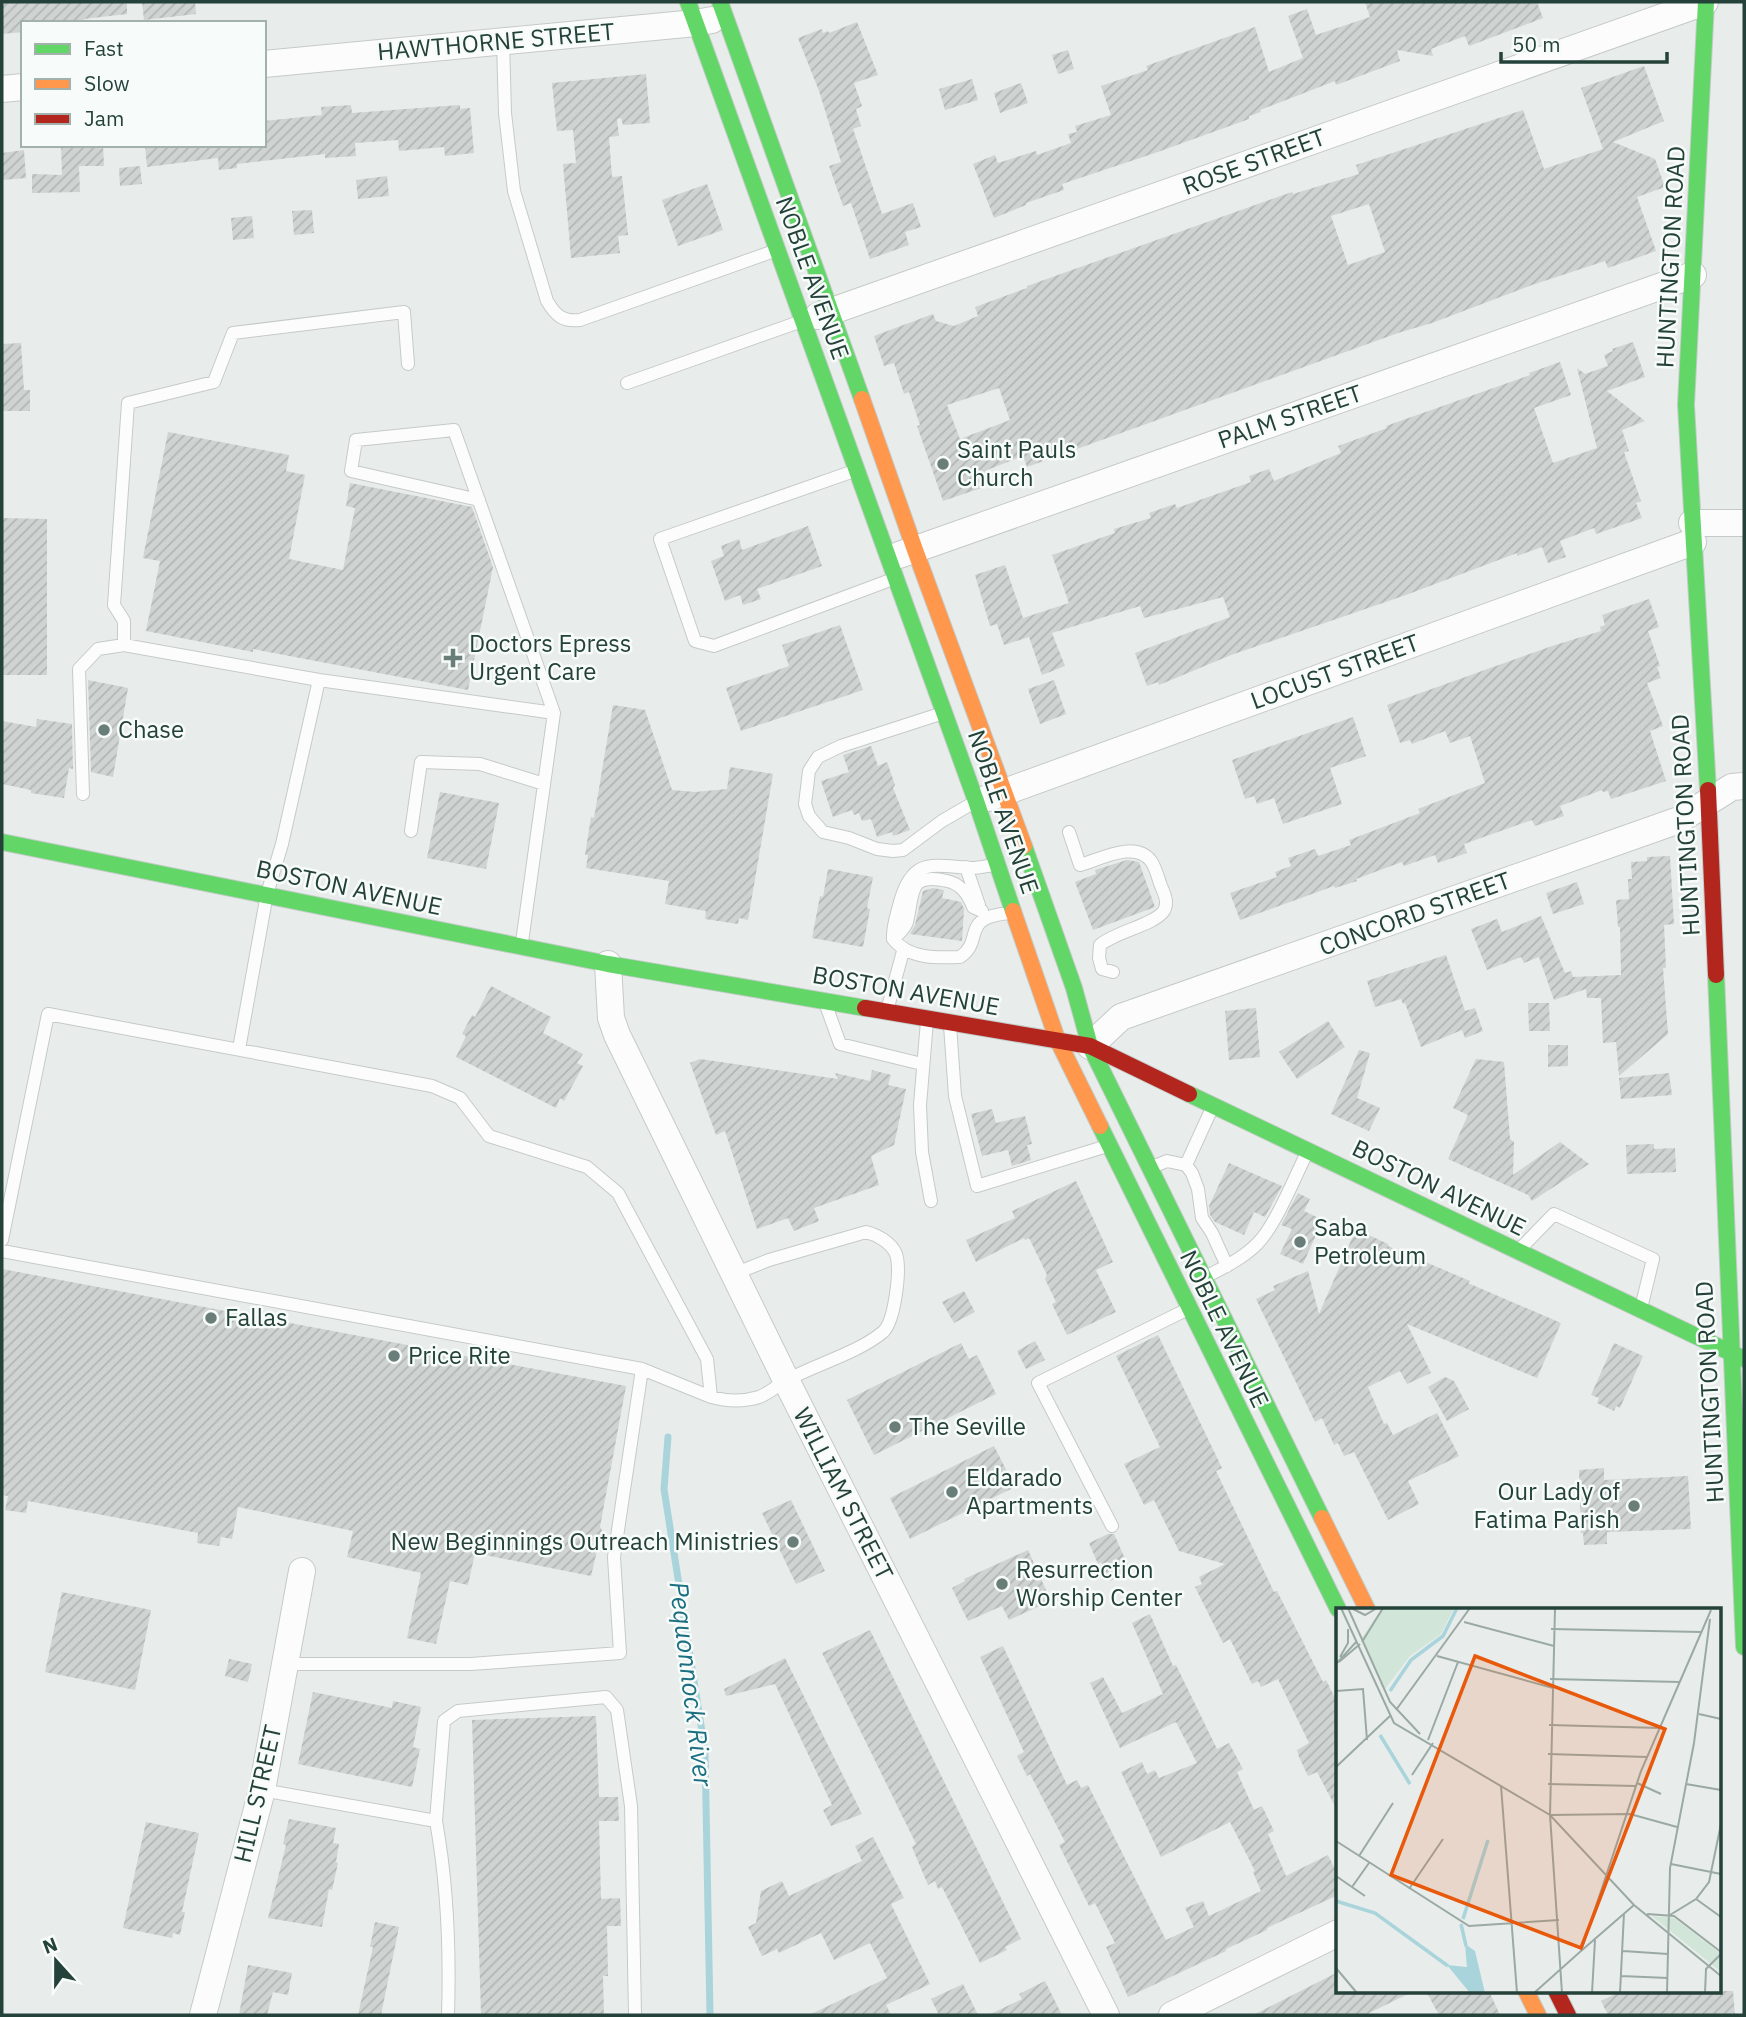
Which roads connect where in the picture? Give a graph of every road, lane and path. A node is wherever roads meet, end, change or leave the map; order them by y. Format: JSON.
{"nodes":[{"id":1,"x":1705,"y":2,"type":"edge"},
{"id":2,"x":723,"y":9,"type":"edge"},
{"id":3,"x":692,"y":13,"type":"edge"},
{"id":4,"x":503,"y":42,"type":"junction"},
{"id":5,"x":266,"y":64,"type":"edge"},
{"id":6,"x":21,"y":87,"type":"edge"},
{"id":7,"x":2,"y":89,"type":"edge"},
{"id":8,"x":778,"y":250,"type":"junction"},
{"id":9,"x":1693,"y":275,"type":"junction"},
{"id":10,"x":832,"y":311,"type":"junction"},
{"id":11,"x":803,"y":321,"type":"junction"},
{"id":12,"x":408,"y":364,"type":"dead end"},
{"id":13,"x":627,"y":383,"type":"dead end"},
{"id":14,"x":870,"y":465,"type":"junction"},
{"id":15,"x":479,"y":500,"type":"junction"},
{"id":16,"x":1744,"y":523,"type":"edge"},
{"id":17,"x":1693,"y":532,"type":"junction"},
{"id":18,"x":915,"y":550,"type":"junction"},
{"id":19,"x":891,"y":569,"type":"junction"},
{"id":20,"x":124,"y":645,"type":"junction"},
{"id":21,"x":320,"y":680,"type":"junction"},
{"id":22,"x":554,"y":713,"type":"junction"},
{"id":23,"x":944,"y":713,"type":"junction"},
{"id":24,"x":544,"y":784,"type":"junction"},
{"id":25,"x":1744,"y":786,"type":"edge"},
{"id":26,"x":1005,"y":792,"type":"junction"},
{"id":27,"x":83,"y":794,"type":"dead end"},
{"id":28,"x":1709,"y":800,"type":"junction"},
{"id":29,"x":976,"y":801,"type":"junction"},
{"id":30,"x":411,"y":831,"type":"dead end"},
{"id":31,"x":1069,"y":832,"type":"dead end"},
{"id":32,"x":2,"y":842,"type":"edge"},
{"id":33,"x":998,"y":864,"type":"junction"},
{"id":34,"x":966,"y":867,"type":"junction"},
{"id":35,"x":267,"y":894,"type":"junction"},
{"id":36,"x":1014,"y":912,"type":"junction"},
{"id":37,"x":983,"y":915,"type":"junction"},
{"id":38,"x":893,"y":939,"type":"junction"},
{"id":39,"x":521,"y":948,"type":"junction"},
{"id":40,"x":903,"y":951,"type":"junction"},
{"id":41,"x":608,"y":964,"type":"junction"},
{"id":42,"x":1112,"y":972,"type":"dead end"},
{"id":43,"x":825,"y":1000,"type":"junction"},
{"id":44,"x":887,"y":1011,"type":"junction"},
{"id":45,"x":927,"y":1017,"type":"junction"},
{"id":46,"x":950,"y":1021,"type":"junction"},
{"id":47,"x":1057,"y":1039,"type":"junction"},
{"id":48,"x":1090,"y":1046,"type":"junction"},
{"id":49,"x":239,"y":1049,"type":"junction"},
{"id":50,"x":922,"y":1064,"type":"junction"},
{"id":51,"x":1213,"y":1105,"type":"junction"},
{"id":52,"x":1107,"y":1145,"type":"junction"},
{"id":53,"x":1308,"y":1150,"type":"junction"},
{"id":54,"x":1186,"y":1165,"type":"junction"},
{"id":55,"x":1150,"y":1168,"type":"junction"},
{"id":56,"x":931,"y":1201,"type":"dead end"},
{"id":57,"x":2,"y":1240,"type":"edge"},
{"id":58,"x":2,"y":1251,"type":"edge"},
{"id":59,"x":1518,"y":1251,"type":"junction"},
{"id":60,"x":1227,"y":1266,"type":"junction"},
{"id":61,"x":733,"y":1274,"type":"junction"},
{"id":62,"x":1204,"y":1278,"type":"junction"},
{"id":63,"x":1189,"y":1309,"type":"junction"},
{"id":64,"x":1640,"y":1309,"type":"junction"},
{"id":65,"x":1738,"y":1356,"type":"edge"},
{"id":66,"x":642,"y":1369,"type":"junction"},
{"id":67,"x":786,"y":1380,"type":"junction"},
{"id":68,"x":710,"y":1397,"type":"junction"},
{"id":69,"x":1112,"y":1526,"type":"dead end"},
{"id":70,"x":302,"y":1571,"type":"dead end"},
{"id":71,"x":1338,"y":1608,"type":"edge"},
{"id":72,"x":1367,"y":1608,"type":"edge"},
{"id":73,"x":1744,"y":1647,"type":"edge"},
{"id":74,"x":285,"y":1664,"type":"junction"},
{"id":75,"x":262,"y":1790,"type":"junction"},
{"id":76,"x":436,"y":1821,"type":"junction"},
{"id":77,"x":1336,"y":1934,"type":"edge"},
{"id":78,"x":1527,"y":1993,"type":"edge"},
{"id":79,"x":1557,"y":1993,"type":"edge"},
{"id":80,"x":203,"y":2015,"type":"edge"},
{"id":81,"x":448,"y":2015,"type":"edge"},
{"id":82,"x":635,"y":2015,"type":"edge"},
{"id":83,"x":1106,"y":2015,"type":"edge"},
{"id":84,"x":1172,"y":2015,"type":"edge"},
{"id":85,"x":1538,"y":2015,"type":"edge"},
{"id":86,"x":1568,"y":2015,"type":"edge"}],
"edges":[{"from":1,"to":9,"type":"main road","name":"HUNTINGTON ROAD"},
{"from":1,"to":10,"type":"street","name":"ROSE STREET"},
{"from":2,"to":3,"type":"street","name":"HAWTHORNE STREET"},
{"from":2,"to":10,"type":"main road","name":"NOBLE AVENUE"},
{"from":3,"to":4,"type":"street","name":"HAWTHORNE STREET"},
{"from":3,"to":8,"type":"main road","name":"NOBLE AVENUE"},
{"from":4,"to":5,"type":"street","name":"HAWTHORNE STREET"},
{"from":4,"to":8,"type":"lane"},
{"from":6,"to":7,"type":"street"},
{"from":8,"to":11,"type":"main road","name":"NOBLE AVENUE"},
{"from":9,"to":17,"type":"main road","name":"HUNTINGTON ROAD"},
{"from":9,"to":18,"type":"street","name":"PALM STREET"},
{"from":10,"to":11,"type":"street","name":"ROSE STREET"},
{"from":10,"to":14,"type":"main road","name":"NOBLE AVENUE"},
{"from":11,"to":13,"type":"lane"},
{"from":11,"to":14,"type":"main road","name":"NOBLE AVENUE"},
{"from":12,"to":20,"type":"lane"},
{"from":14,"to":18,"type":"main road","name":"NOBLE AVENUE"},
{"from":14,"to":19,"type":"main road","name":"NOBLE AVENUE"},
{"from":14,"to":19,"type":"lane"},
{"from":15,"to":15,"type":"lane"},
{"from":15,"to":22,"type":"lane"},
{"from":16,"to":17,"type":"street","name":"LOCUST STREET"},
{"from":17,"to":26,"type":"street","name":"LOCUST STREET"},
{"from":17,"to":28,"type":"main road","name":"HUNTINGTON ROAD"},
{"from":18,"to":19,"type":"street","name":"PALM STREET"},
{"from":18,"to":26,"type":"main road","name":"NOBLE AVENUE"},
{"from":19,"to":23,"type":"main road","name":"NOBLE AVENUE"},
{"from":20,"to":21,"type":"lane"},
{"from":20,"to":27,"type":"lane"},
{"from":21,"to":22,"type":"lane"},
{"from":21,"to":35,"type":"lane"},
{"from":22,"to":24,"type":"lane"},
{"from":23,"to":29,"type":"main road","name":"NOBLE AVENUE"},
{"from":23,"to":29,"type":"lane"},
{"from":24,"to":30,"type":"lane"},
{"from":24,"to":39,"type":"lane"},
{"from":25,"to":28,"type":"street","name":"CONCORD STREET"},
{"from":26,"to":29,"type":"street","name":"LOCUST STREET"},
{"from":26,"to":48,"type":"main road","name":"NOBLE AVENUE"},
{"from":28,"to":48,"type":"street","name":"CONCORD STREET"},
{"from":28,"to":65,"type":"main road","name":"HUNTINGTON ROAD"},
{"from":29,"to":33,"type":"main road","name":"NOBLE AVENUE"},
{"from":31,"to":42,"type":"lane"},
{"from":32,"to":35,"type":"main road","name":"BOSTON AVENUE"},
{"from":33,"to":34,"type":"lane"},
{"from":33,"to":36,"type":"main road","name":"NOBLE AVENUE"},
{"from":34,"to":37,"type":"lane"},
{"from":34,"to":38,"type":"lane"},
{"from":35,"to":39,"type":"main road","name":"BOSTON AVENUE"},
{"from":35,"to":49,"type":"lane"},
{"from":36,"to":37,"type":"lane"},
{"from":36,"to":47,"type":"main road","name":"NOBLE AVENUE"},
{"from":37,"to":38,"type":"lane"},
{"from":37,"to":40,"type":"lane"},
{"from":38,"to":40,"type":"lane"},
{"from":39,"to":41,"type":"main road","name":"BOSTON AVENUE"},
{"from":40,"to":44,"type":"lane"},
{"from":41,"to":43,"type":"main road","name":"BOSTON AVENUE"},
{"from":41,"to":61,"type":"street","name":"WILLIAM STREET"},
{"from":43,"to":44,"type":"main road","name":"BOSTON AVENUE"},
{"from":43,"to":50,"type":"lane"},
{"from":44,"to":45,"type":"main road","name":"BOSTON AVENUE"},
{"from":45,"to":46,"type":"main road","name":"BOSTON AVENUE"},
{"from":45,"to":50,"type":"lane"},
{"from":46,"to":47,"type":"main road","name":"BOSTON AVENUE"},
{"from":46,"to":52,"type":"lane"},
{"from":47,"to":48,"type":"main road","name":"BOSTON AVENUE"},
{"from":47,"to":52,"type":"main road","name":"NOBLE AVENUE"},
{"from":48,"to":51,"type":"main road","name":"BOSTON AVENUE"},
{"from":48,"to":55,"type":"main road","name":"NOBLE AVENUE"},
{"from":49,"to":57,"type":"lane"},
{"from":49,"to":68,"type":"lane"},
{"from":50,"to":56,"type":"lane"},
{"from":51,"to":53,"type":"main road","name":"BOSTON AVENUE"},
{"from":51,"to":54,"type":"lane"},
{"from":52,"to":63,"type":"main road","name":"NOBLE AVENUE"},
{"from":53,"to":59,"type":"main road","name":"BOSTON AVENUE"},
{"from":53,"to":60,"type":"lane"},
{"from":54,"to":55,"type":"lane"},
{"from":54,"to":60,"type":"lane"},
{"from":55,"to":62,"type":"main road","name":"NOBLE AVENUE"},
{"from":58,"to":66,"type":"lane"},
{"from":59,"to":64,"type":"main road","name":"BOSTON AVENUE"},
{"from":59,"to":64,"type":"lane"},
{"from":60,"to":62,"type":"lane"},
{"from":61,"to":67,"type":"street","name":"WILLIAM STREET"},
{"from":61,"to":67,"type":"lane"},
{"from":62,"to":72,"type":"main road","name":"NOBLE AVENUE"},
{"from":63,"to":69,"type":"lane"},
{"from":63,"to":71,"type":"main road","name":"NOBLE AVENUE"},
{"from":64,"to":65,"type":"main road","name":"BOSTON AVENUE"},
{"from":65,"to":73,"type":"main road","name":"HUNTINGTON ROAD"},
{"from":66,"to":68,"type":"lane"},
{"from":66,"to":74,"type":"lane"},
{"from":67,"to":68,"type":"lane"},
{"from":67,"to":83,"type":"street","name":"WILLIAM STREET"},
{"from":70,"to":74,"type":"street","name":"HILL STREET"},
{"from":74,"to":75,"type":"street","name":"HILL STREET"},
{"from":75,"to":76,"type":"lane"},
{"from":75,"to":80,"type":"street","name":"HILL STREET"},
{"from":76,"to":81,"type":"lane"},
{"from":76,"to":82,"type":"lane"},
{"from":77,"to":84,"type":"street"},
{"from":78,"to":85,"type":"main road"},
{"from":79,"to":86,"type":"main road"}]}
